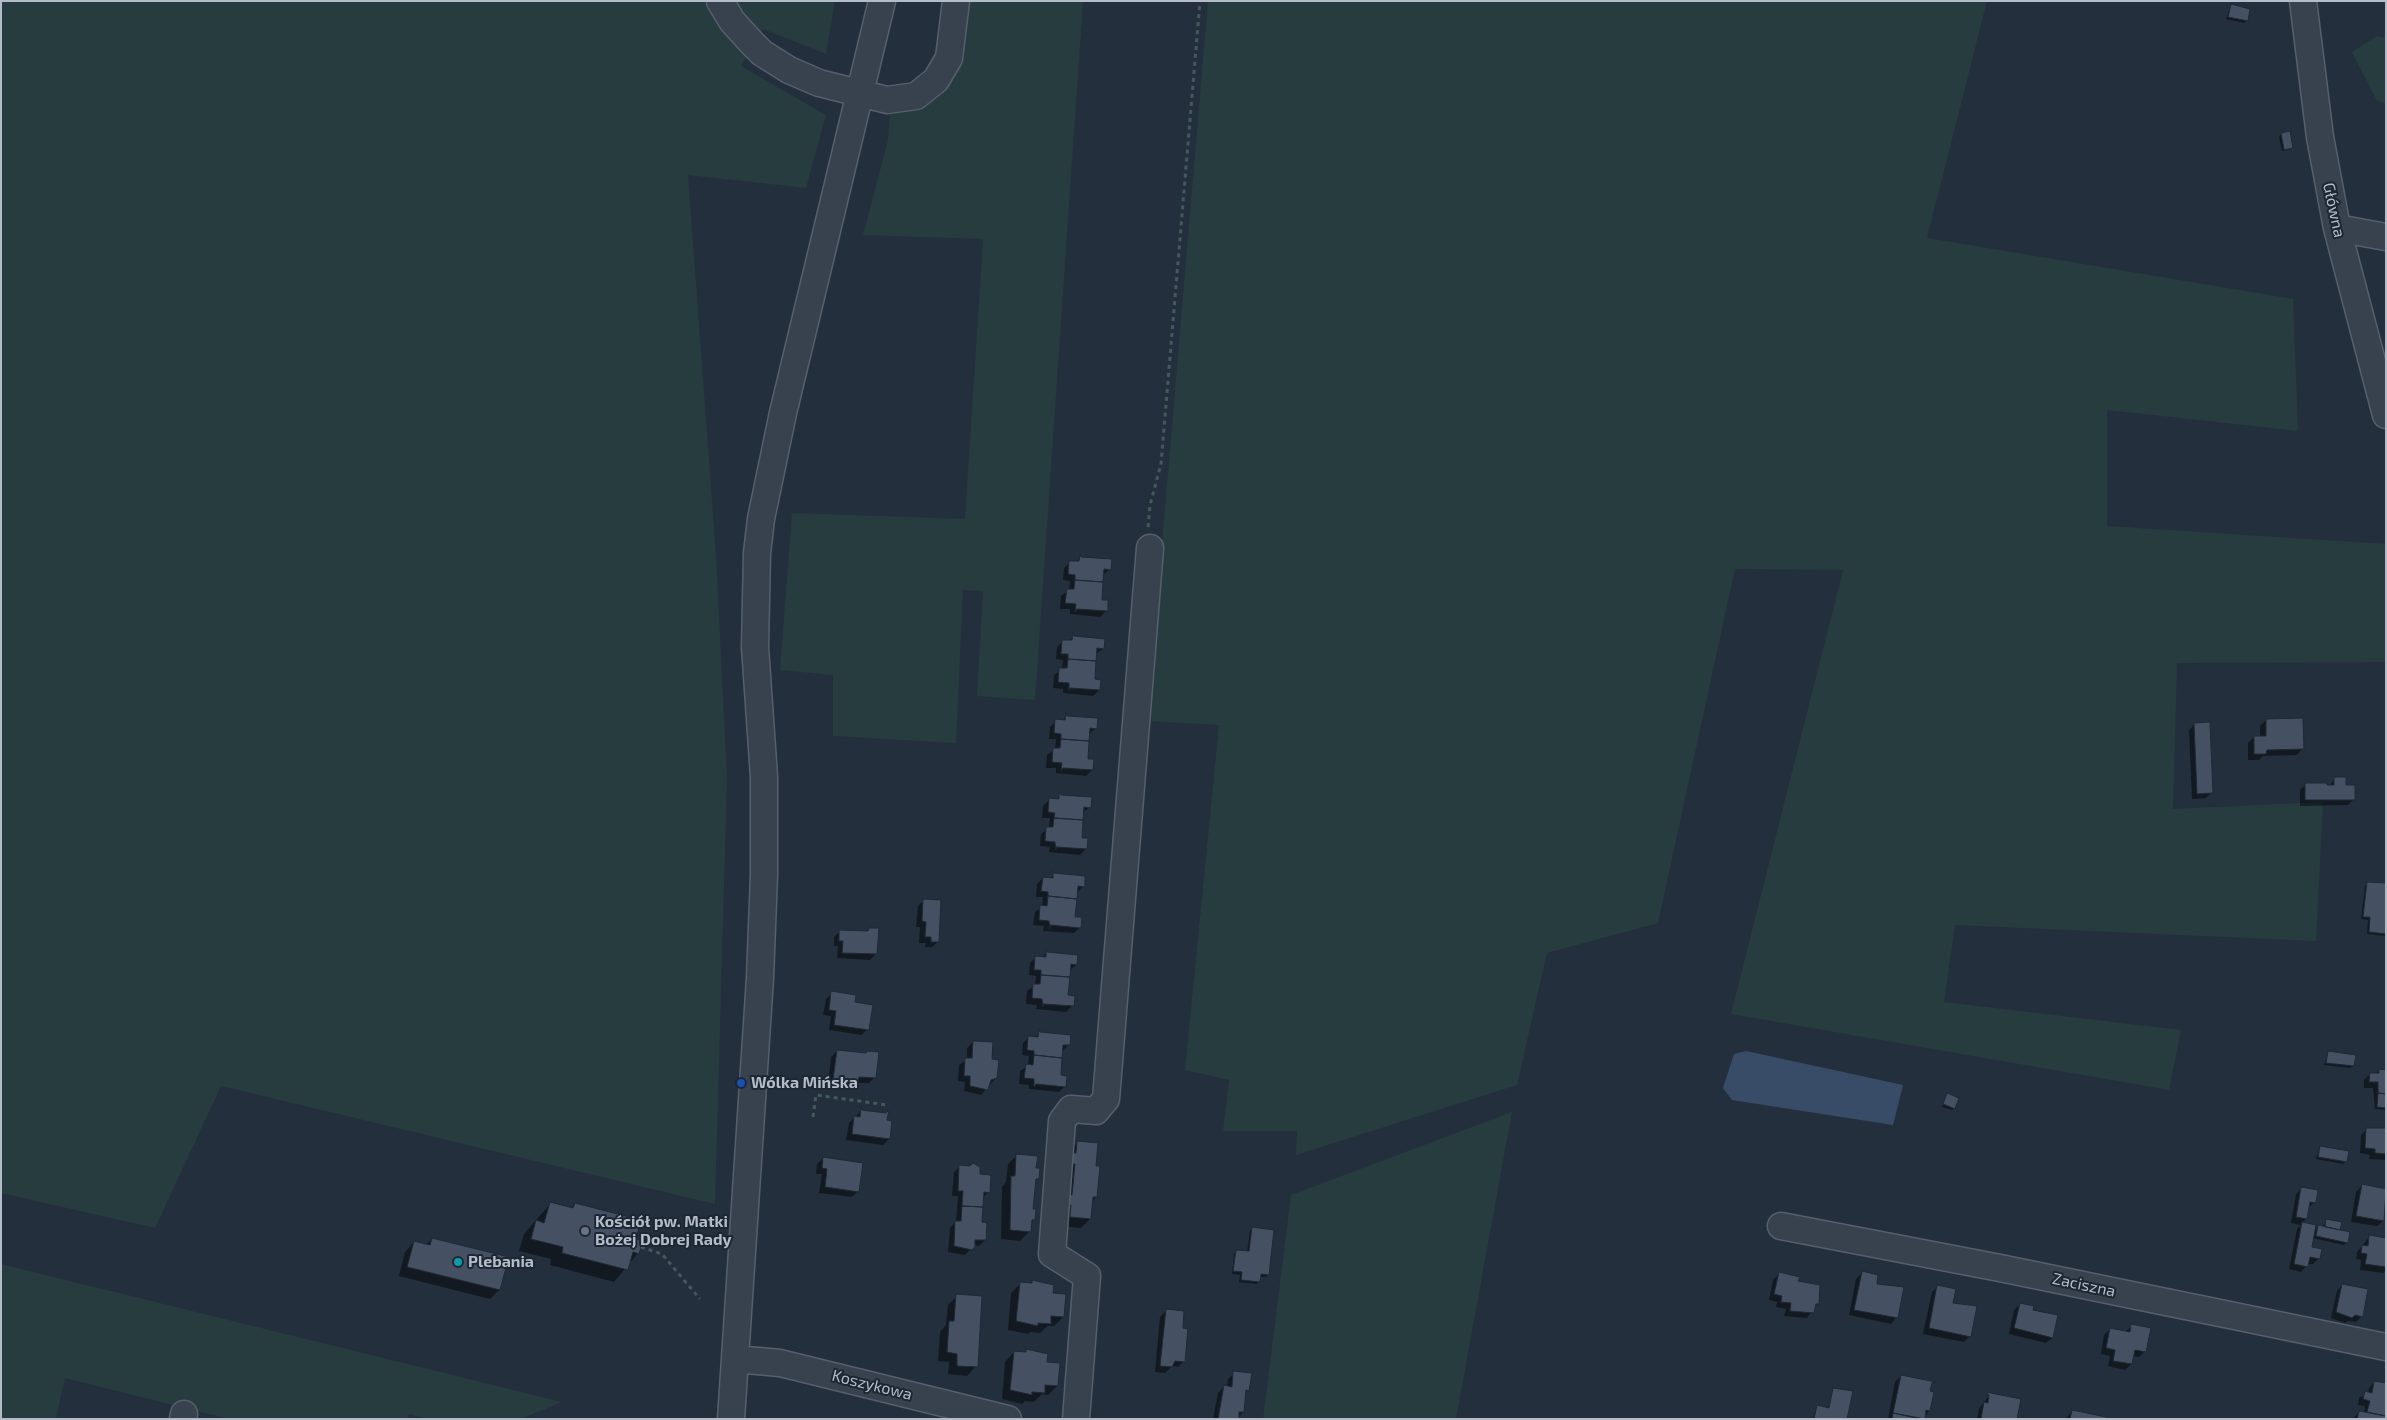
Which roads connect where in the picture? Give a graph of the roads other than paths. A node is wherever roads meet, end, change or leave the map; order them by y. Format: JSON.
{"nodes":[{"id":1,"x":720,"y":1,"type":"edge"},
{"id":2,"x":882,"y":1,"type":"edge"},
{"id":3,"x":956,"y":1,"type":"edge"},
{"id":4,"x":2303,"y":1,"type":"edge"},
{"id":5,"x":860,"y":94,"type":"junction"},
{"id":6,"x":2337,"y":228,"type":"junction"},
{"id":7,"x":2386,"y":237,"type":"edge"},
{"id":8,"x":2386,"y":415,"type":"edge"},
{"id":9,"x":1150,"y":548,"type":"road end"},
{"id":10,"x":1781,"y":1226,"type":"dead end"},
{"id":11,"x":2386,"y":1347,"type":"edge"},
{"id":12,"x":735,"y":1359,"type":"junction"},
{"id":13,"x":731,"y":1419,"type":"edge"},
{"id":14,"x":1008,"y":1419,"type":"edge"},
{"id":15,"x":1076,"y":1419,"type":"edge"}],
"edges":[{"from":1,"to":5,"type":"street"},
{"from":2,"to":5,"type":"street"},
{"from":3,"to":5,"type":"street"},
{"from":4,"to":6,"type":"street","name":"Główna"},
{"from":5,"to":12,"type":"street"},
{"from":6,"to":7,"type":"street"},
{"from":6,"to":8,"type":"street","name":"Główna"},
{"from":9,"to":15,"type":"street"},
{"from":10,"to":11,"type":"street","name":"Zaciszna"},
{"from":12,"to":13,"type":"street"},
{"from":12,"to":14,"type":"street","name":"Koszykowa"}]}
